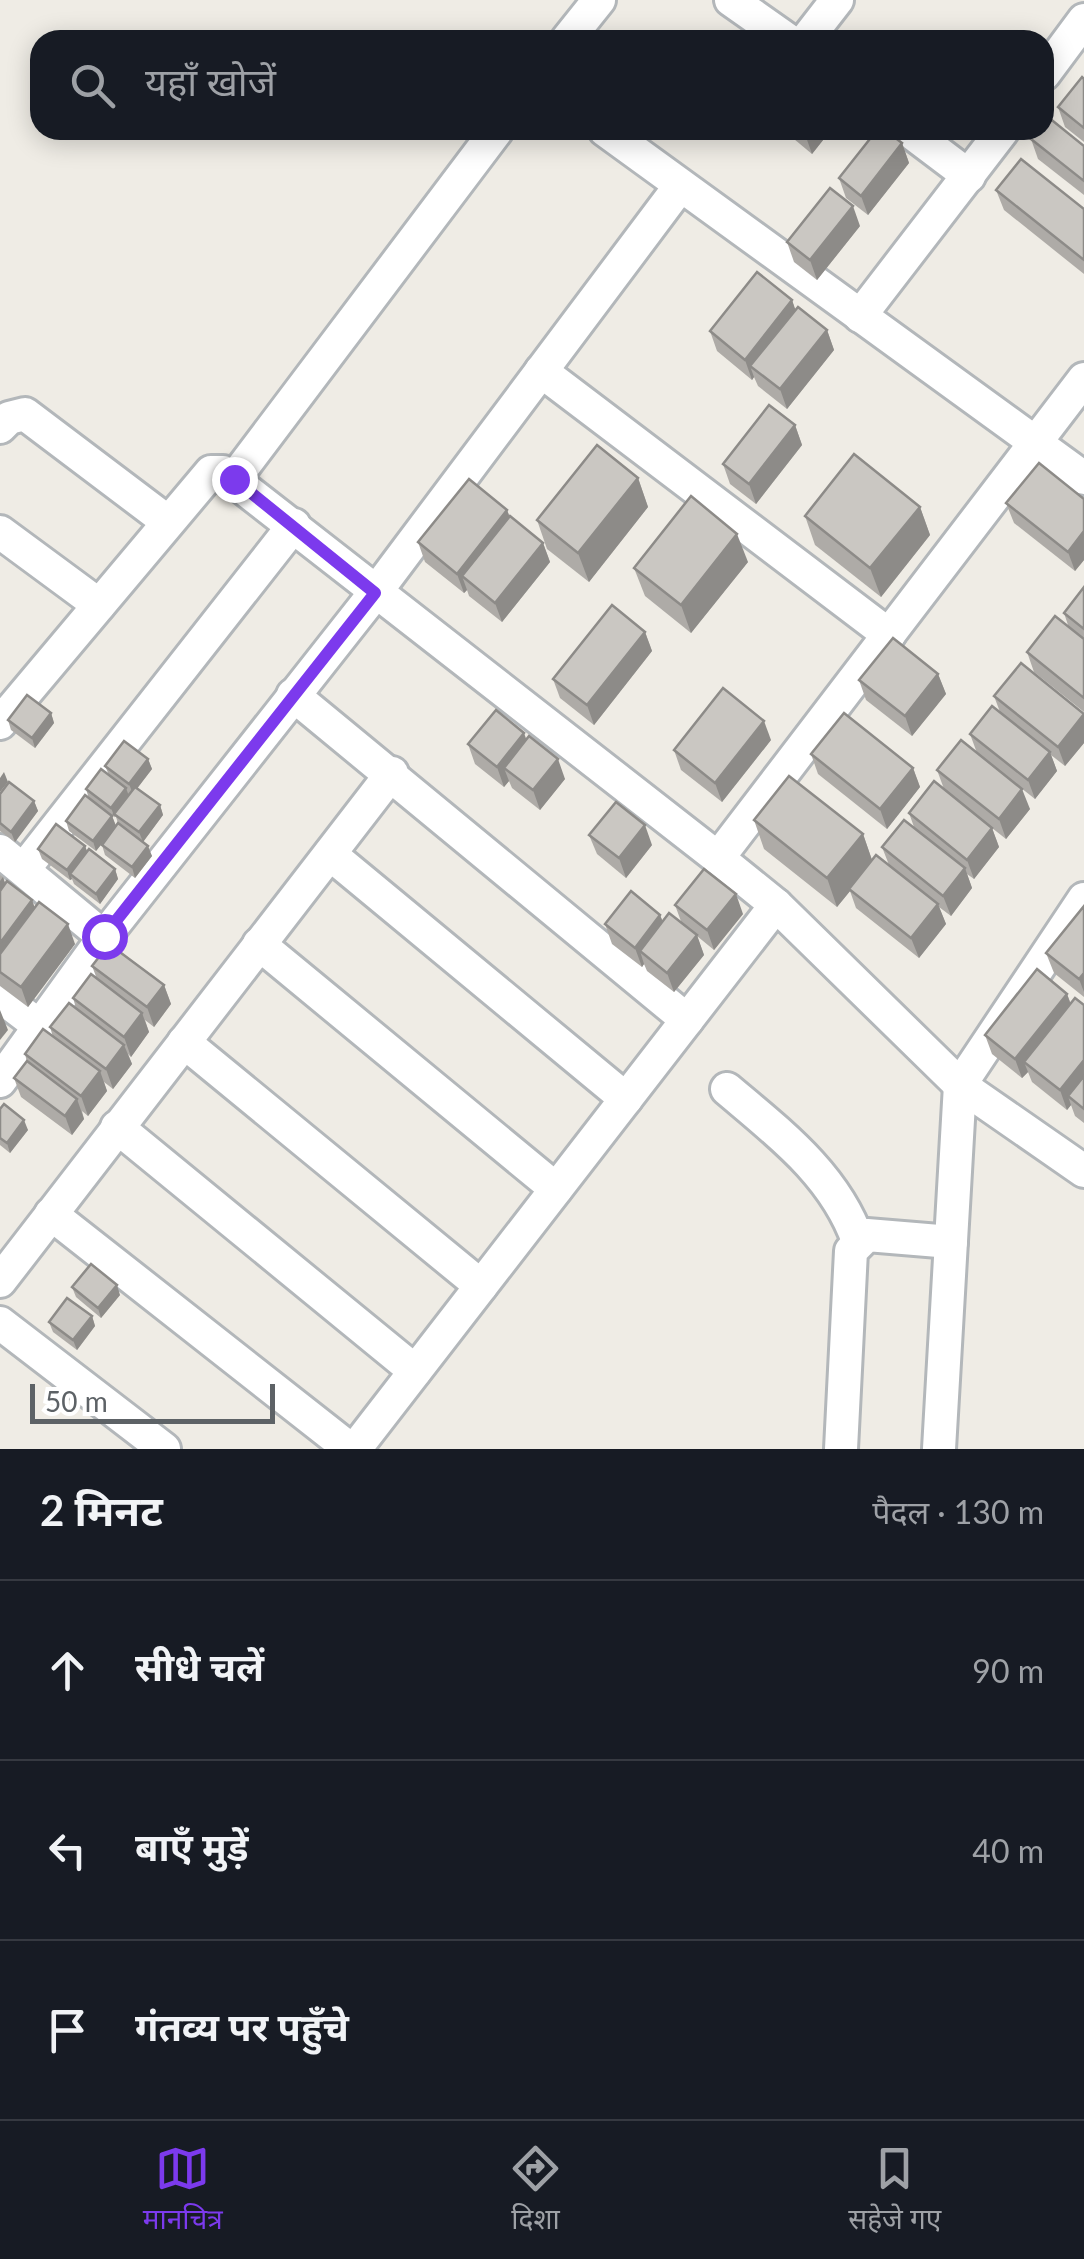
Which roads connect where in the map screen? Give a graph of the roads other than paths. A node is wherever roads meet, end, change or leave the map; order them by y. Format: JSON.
{"nodes":[{"id":1,"x":599,"y":0,"type":"edge"},
{"id":2,"x":731,"y":0,"type":"edge"},
{"id":3,"x":837,"y":0,"type":"edge"},
{"id":4,"x":1084,"y":20,"type":"edge"},
{"id":5,"x":574,"y":30,"type":"edge"},
{"id":6,"x":774,"y":30,"type":"edge"},
{"id":7,"x":814,"y":30,"type":"edge"},
{"id":8,"x":1054,"y":60,"type":"edge"},
{"id":9,"x":489,"y":140,"type":"edge"},
{"id":10,"x":618,"y":140,"type":"edge"},
{"id":11,"x":921,"y":140,"type":"edge"},
{"id":12,"x":995,"y":140,"type":"edge"},
{"id":13,"x":968,"y":176,"type":"junction"},
{"id":14,"x":680,"y":186,"type":"junction"},
{"id":15,"x":860,"y":316,"type":"junction"},
{"id":16,"x":541,"y":371,"type":"junction"},
{"id":17,"x":1084,"y":379,"type":"edge"},
{"id":18,"x":0,"y":427,"type":"edge"},
{"id":19,"x":1036,"y":444,"type":"junction"},
{"id":20,"x":1084,"y":478,"type":"edge"},
{"id":21,"x":234,"y":479,"type":"junction"},
{"id":22,"x":168,"y":522,"type":"junction"},
{"id":23,"x":294,"y":526,"type":"junction"},
{"id":24,"x":0,"y":532,"type":"edge"},
{"id":25,"x":375,"y":593,"type":"junction"},
{"id":26,"x":99,"y":605,"type":"junction"},
{"id":27,"x":889,"y":635,"type":"junction"},
{"id":28,"x":12,"y":685,"type":"edge"},
{"id":29,"x":293,"y":696,"type":"junction"},
{"id":30,"x":0,"y":723,"type":"edge"},
{"id":31,"x":392,"y":773,"type":"junction"},
{"id":32,"x":330,"y":854,"type":"junction"},
{"id":33,"x":718,"y":858,"type":"junction"},
{"id":34,"x":12,"y":860,"type":"edge"},
{"id":35,"x":1084,"y":899,"type":"edge"},
{"id":36,"x":776,"y":906,"type":"junction"},
{"id":37,"x":104,"y":936,"type":"junction"},
{"id":38,"x":259,"y":944,"type":"junction"},
{"id":39,"x":0,"y":996,"type":"edge"},
{"id":40,"x":687,"y":1020,"type":"junction"},
{"id":41,"x":38,"y":1025,"type":"junction"},
{"id":42,"x":184,"y":1042,"type":"junction"},
{"id":43,"x":0,"y":1081,"type":"edge"},
{"id":44,"x":960,"y":1085,"type":"junction"},
{"id":45,"x":727,"y":1089,"type":"dead end"},
{"id":46,"x":626,"y":1099,"type":"junction"},
{"id":47,"x":117,"y":1127,"type":"junction"},
{"id":48,"x":1084,"y":1171,"type":"edge"},
{"id":49,"x":556,"y":1189,"type":"junction"},
{"id":50,"x":51,"y":1214,"type":"junction"},
{"id":51,"x":858,"y":1241,"type":"junction"},
{"id":52,"x":951,"y":1242,"type":"junction"},
{"id":53,"x":0,"y":1281,"type":"edge"},
{"id":54,"x":481,"y":1286,"type":"junction"},
{"id":55,"x":0,"y":1323,"type":"edge"},
{"id":56,"x":415,"y":1371,"type":"junction"},
{"id":57,"x":164,"y":1449,"type":"edge"},
{"id":58,"x":352,"y":1449,"type":"edge"},
{"id":59,"x":841,"y":1449,"type":"edge"},
{"id":60,"x":939,"y":1449,"type":"edge"}],
"edges":[{"from":1,"to":5,"type":"street"},
{"from":2,"to":6,"type":"street"},
{"from":3,"to":7,"type":"street"},
{"from":4,"to":8,"type":"street"},
{"from":9,"to":21,"type":"street"},
{"from":10,"to":14,"type":"street"},
{"from":11,"to":13,"type":"street"},
{"from":12,"to":13,"type":"street"},
{"from":13,"to":15,"type":"street"},
{"from":14,"to":15,"type":"street"},
{"from":14,"to":16,"type":"street"},
{"from":15,"to":19,"type":"street"},
{"from":16,"to":25,"type":"street"},
{"from":16,"to":27,"type":"street"},
{"from":17,"to":19,"type":"street"},
{"from":18,"to":22,"type":"street"},
{"from":19,"to":20,"type":"street"},
{"from":19,"to":27,"type":"street"},
{"from":21,"to":22,"type":"street"},
{"from":21,"to":23,"type":"street"},
{"from":22,"to":26,"type":"street"},
{"from":23,"to":25,"type":"street"},
{"from":23,"to":34,"type":"street"},
{"from":24,"to":26,"type":"street"},
{"from":25,"to":29,"type":"street"},
{"from":25,"to":33,"type":"street"},
{"from":26,"to":28,"type":"street"},
{"from":27,"to":33,"type":"street"},
{"from":28,"to":30,"type":"street"},
{"from":29,"to":31,"type":"street"},
{"from":29,"to":37,"type":"street"},
{"from":31,"to":32,"type":"street"},
{"from":31,"to":40,"type":"street"},
{"from":32,"to":38,"type":"street"},
{"from":32,"to":46,"type":"street"},
{"from":33,"to":36,"type":"street"},
{"from":34,"to":37,"type":"street"},
{"from":35,"to":44,"type":"street"},
{"from":36,"to":40,"type":"street"},
{"from":36,"to":44,"type":"street"},
{"from":37,"to":41,"type":"street"},
{"from":38,"to":42,"type":"street"},
{"from":38,"to":49,"type":"street"},
{"from":39,"to":41,"type":"street"},
{"from":40,"to":46,"type":"street"},
{"from":41,"to":43,"type":"street"},
{"from":42,"to":47,"type":"street"},
{"from":42,"to":54,"type":"street"},
{"from":44,"to":48,"type":"street"},
{"from":44,"to":52,"type":"street"},
{"from":45,"to":51,"type":"street"},
{"from":46,"to":49,"type":"street"},
{"from":47,"to":50,"type":"street"},
{"from":47,"to":56,"type":"street"},
{"from":49,"to":54,"type":"street"},
{"from":50,"to":53,"type":"street"},
{"from":50,"to":58,"type":"street"},
{"from":51,"to":52,"type":"street"},
{"from":51,"to":59,"type":"street"},
{"from":52,"to":60,"type":"street"},
{"from":54,"to":56,"type":"street"},
{"from":55,"to":57,"type":"street"},
{"from":56,"to":58,"type":"street"}]}
